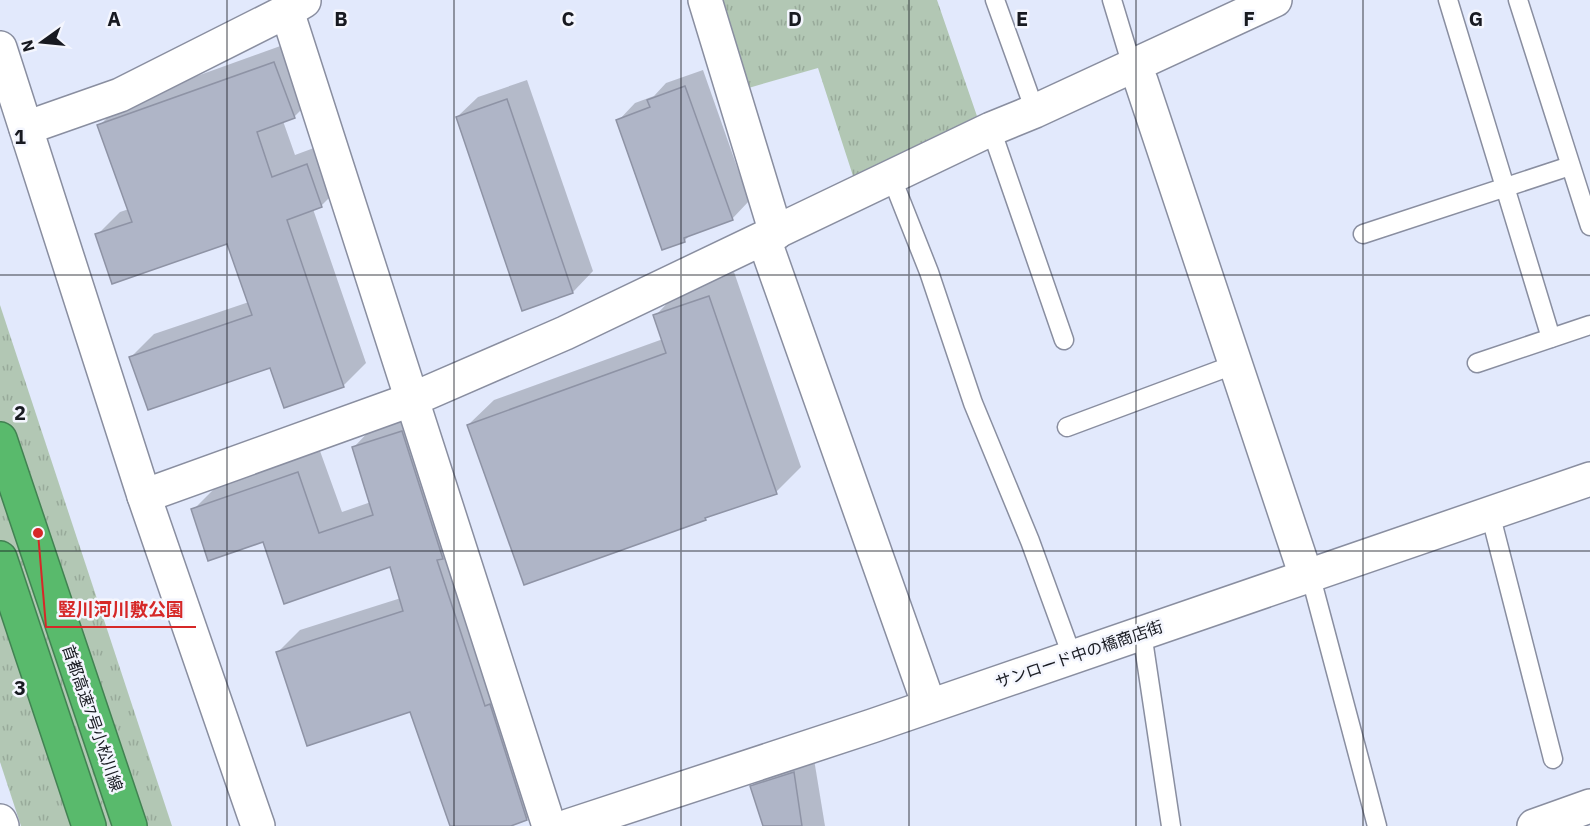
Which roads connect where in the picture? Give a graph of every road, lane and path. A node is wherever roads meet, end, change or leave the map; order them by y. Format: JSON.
{"nodes":[{"id":1,"x":705,"y":0,"type":"edge"},
{"id":2,"x":995,"y":0,"type":"edge"},
{"id":3,"x":1112,"y":0,"type":"edge"},
{"id":4,"x":1275,"y":0,"type":"edge"},
{"id":5,"x":1448,"y":0,"type":"edge"},
{"id":6,"x":1518,"y":0,"type":"edge"},
{"id":7,"x":297,"y":6,"type":"edge"},
{"id":8,"x":0,"y":48,"type":"edge"},
{"id":9,"x":1137,"y":74,"type":"junction"},
{"id":10,"x":1035,"y":111,"type":"junction"},
{"id":11,"x":26,"y":128,"type":"junction"},
{"id":12,"x":991,"y":129,"type":"junction"},
{"id":13,"x":1570,"y":166,"type":"junction"},
{"id":14,"x":891,"y":176,"type":"junction"},
{"id":15,"x":1505,"y":187,"type":"junction"},
{"id":16,"x":1590,"y":226,"type":"edge"},
{"id":17,"x":1363,"y":234,"type":"dead end"},
{"id":18,"x":770,"y":236,"type":"junction"},
{"id":19,"x":1590,"y":326,"type":"edge"},
{"id":20,"x":1551,"y":338,"type":"junction"},
{"id":21,"x":1064,"y":340,"type":"dead end"},
{"id":22,"x":1477,"y":363,"type":"dead end"},
{"id":23,"x":1236,"y":364,"type":"junction"},
{"id":24,"x":413,"y":399,"type":"junction"},
{"id":25,"x":1067,"y":427,"type":"dead end"},
{"id":26,"x":0,"y":439,"type":"edge"},
{"id":27,"x":1590,"y":479,"type":"edge"},
{"id":28,"x":144,"y":496,"type":"junction"},
{"id":29,"x":1490,"y":513,"type":"junction"},
{"id":30,"x":0,"y":558,"type":"edge"},
{"id":31,"x":1308,"y":575,"type":"junction"},
{"id":32,"x":1142,"y":633,"type":"junction"},
{"id":33,"x":1072,"y":656,"type":"junction"},
{"id":34,"x":929,"y":705,"type":"junction"},
{"id":35,"x":1553,"y":759,"type":"dead end"},
{"id":36,"x":1590,"y":806,"type":"edge"},
{"id":37,"x":0,"y":821,"type":"edge"},
{"id":38,"x":2,"y":826,"type":"edge"},
{"id":39,"x":89,"y":826,"type":"edge"},
{"id":40,"x":130,"y":826,"type":"edge"},
{"id":41,"x":258,"y":826,"type":"edge"},
{"id":42,"x":549,"y":826,"type":"edge"},
{"id":43,"x":568,"y":826,"type":"edge"},
{"id":44,"x":1171,"y":826,"type":"edge"},
{"id":45,"x":1377,"y":826,"type":"edge"},
{"id":46,"x":1534,"y":826,"type":"edge"}],
"edges":[{"from":1,"to":18,"type":"street"},
{"from":2,"to":10,"type":"lane"},
{"from":3,"to":9,"type":"lane"},
{"from":4,"to":9,"type":"street"},
{"from":5,"to":15,"type":"lane"},
{"from":6,"to":13,"type":"lane"},
{"from":7,"to":11,"type":"street"},
{"from":7,"to":24,"type":"street"},
{"from":8,"to":11,"type":"street"},
{"from":9,"to":10,"type":"street"},
{"from":9,"to":23,"type":"street"},
{"from":10,"to":12,"type":"street"},
{"from":11,"to":28,"type":"street"},
{"from":12,"to":14,"type":"street"},
{"from":12,"to":21,"type":"lane"},
{"from":13,"to":15,"type":"lane"},
{"from":13,"to":16,"type":"lane"},
{"from":14,"to":18,"type":"street"},
{"from":14,"to":33,"type":"lane"},
{"from":15,"to":17,"type":"lane"},
{"from":15,"to":20,"type":"lane"},
{"from":18,"to":24,"type":"street"},
{"from":18,"to":34,"type":"street"},
{"from":19,"to":20,"type":"lane"},
{"from":20,"to":22,"type":"lane"},
{"from":23,"to":25,"type":"lane"},
{"from":23,"to":31,"type":"street"},
{"from":24,"to":28,"type":"street"},
{"from":24,"to":42,"type":"street"},
{"from":26,"to":40,"type":"highway","name":"首都高速7号小松川線"},
{"from":27,"to":29,"type":"street","name":"サンロード中の橋商店街"},
{"from":28,"to":41,"type":"street"},
{"from":29,"to":31,"type":"street","name":"サンロード中の橋商店街"},
{"from":29,"to":35,"type":"lane"},
{"from":30,"to":39,"type":"highway"},
{"from":31,"to":32,"type":"street","name":"サンロード中の橋商店街"},
{"from":31,"to":45,"type":"lane"},
{"from":32,"to":33,"type":"street","name":"サンロード中の橋商店街"},
{"from":32,"to":44,"type":"lane"},
{"from":33,"to":34,"type":"street","name":"サンロード中の橋商店街"},
{"from":34,"to":43,"type":"street","name":"サンロード中の橋商店街"},
{"from":36,"to":46,"type":"street"},
{"from":37,"to":38,"type":"street"}]}
